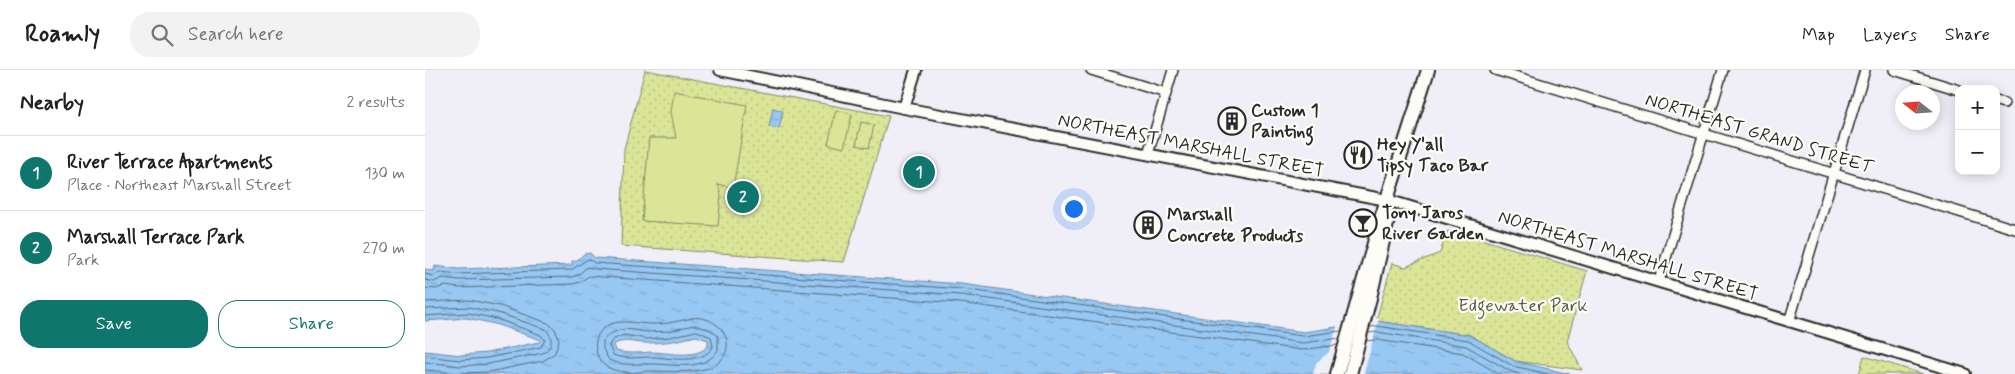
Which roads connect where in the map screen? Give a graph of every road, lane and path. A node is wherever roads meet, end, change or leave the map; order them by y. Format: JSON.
{"nodes":[{"id":1,"x":720,"y":70,"type":"edge"},
{"id":2,"x":916,"y":70,"type":"edge"},
{"id":3,"x":1091,"y":70,"type":"edge"},
{"id":4,"x":1173,"y":70,"type":"edge"},
{"id":5,"x":1428,"y":70,"type":"edge"},
{"id":6,"x":1495,"y":70,"type":"edge"},
{"id":7,"x":1723,"y":70,"type":"edge"},
{"id":8,"x":1865,"y":70,"type":"edge"},
{"id":9,"x":1894,"y":70,"type":"edge"},
{"id":10,"x":1955,"y":89,"type":"edge"},
{"id":11,"x":1166,"y":93,"type":"junction"},
{"id":12,"x":904,"y":108,"type":"junction"},
{"id":13,"x":1703,"y":135,"type":"junction"},
{"id":14,"x":1148,"y":154,"type":"junction"},
{"id":15,"x":1834,"y":174,"type":"junction"},
{"id":16,"x":1387,"y":200,"type":"junction"},
{"id":17,"x":2015,"y":229,"type":"edge"},
{"id":18,"x":1659,"y":281,"type":"junction"},
{"id":19,"x":1364,"y":296,"type":"junction"},
{"id":20,"x":1789,"y":322,"type":"junction"},
{"id":21,"x":1337,"y":374,"type":"edge"},
{"id":22,"x":1350,"y":374,"type":"edge"},
{"id":23,"x":1965,"y":374,"type":"edge"}],
"edges":[{"from":1,"to":12,"type":"street","name":"NORTHEAST MARSHALL STREET"},
{"from":2,"to":12,"type":"street"},
{"from":3,"to":11,"type":"street"},
{"from":4,"to":11,"type":"street"},
{"from":5,"to":16,"type":"main road"},
{"from":6,"to":13,"type":"street","name":"NORTHEAST GRAND STREET"},
{"from":7,"to":13,"type":"street"},
{"from":8,"to":15,"type":"street"},
{"from":9,"to":10,"type":"street"},
{"from":11,"to":14,"type":"street"},
{"from":12,"to":14,"type":"street","name":"NORTHEAST MARSHALL STREET"},
{"from":13,"to":15,"type":"street","name":"NORTHEAST GRAND STREET"},
{"from":13,"to":18,"type":"street"},
{"from":14,"to":16,"type":"street","name":"NORTHEAST MARSHALL STREET"},
{"from":15,"to":17,"type":"street","name":"NORTHEAST GRAND STREET"},
{"from":15,"to":20,"type":"street"},
{"from":16,"to":18,"type":"street","name":"NORTHEAST MARSHALL STREET"},
{"from":16,"to":19,"type":"main road"},
{"from":18,"to":20,"type":"street","name":"NORTHEAST MARSHALL STREET"},
{"from":19,"to":21,"type":"main road"},
{"from":19,"to":22,"type":"main road"},
{"from":20,"to":23,"type":"street","name":"NORTHEAST MARSHALL STREET"}]}
